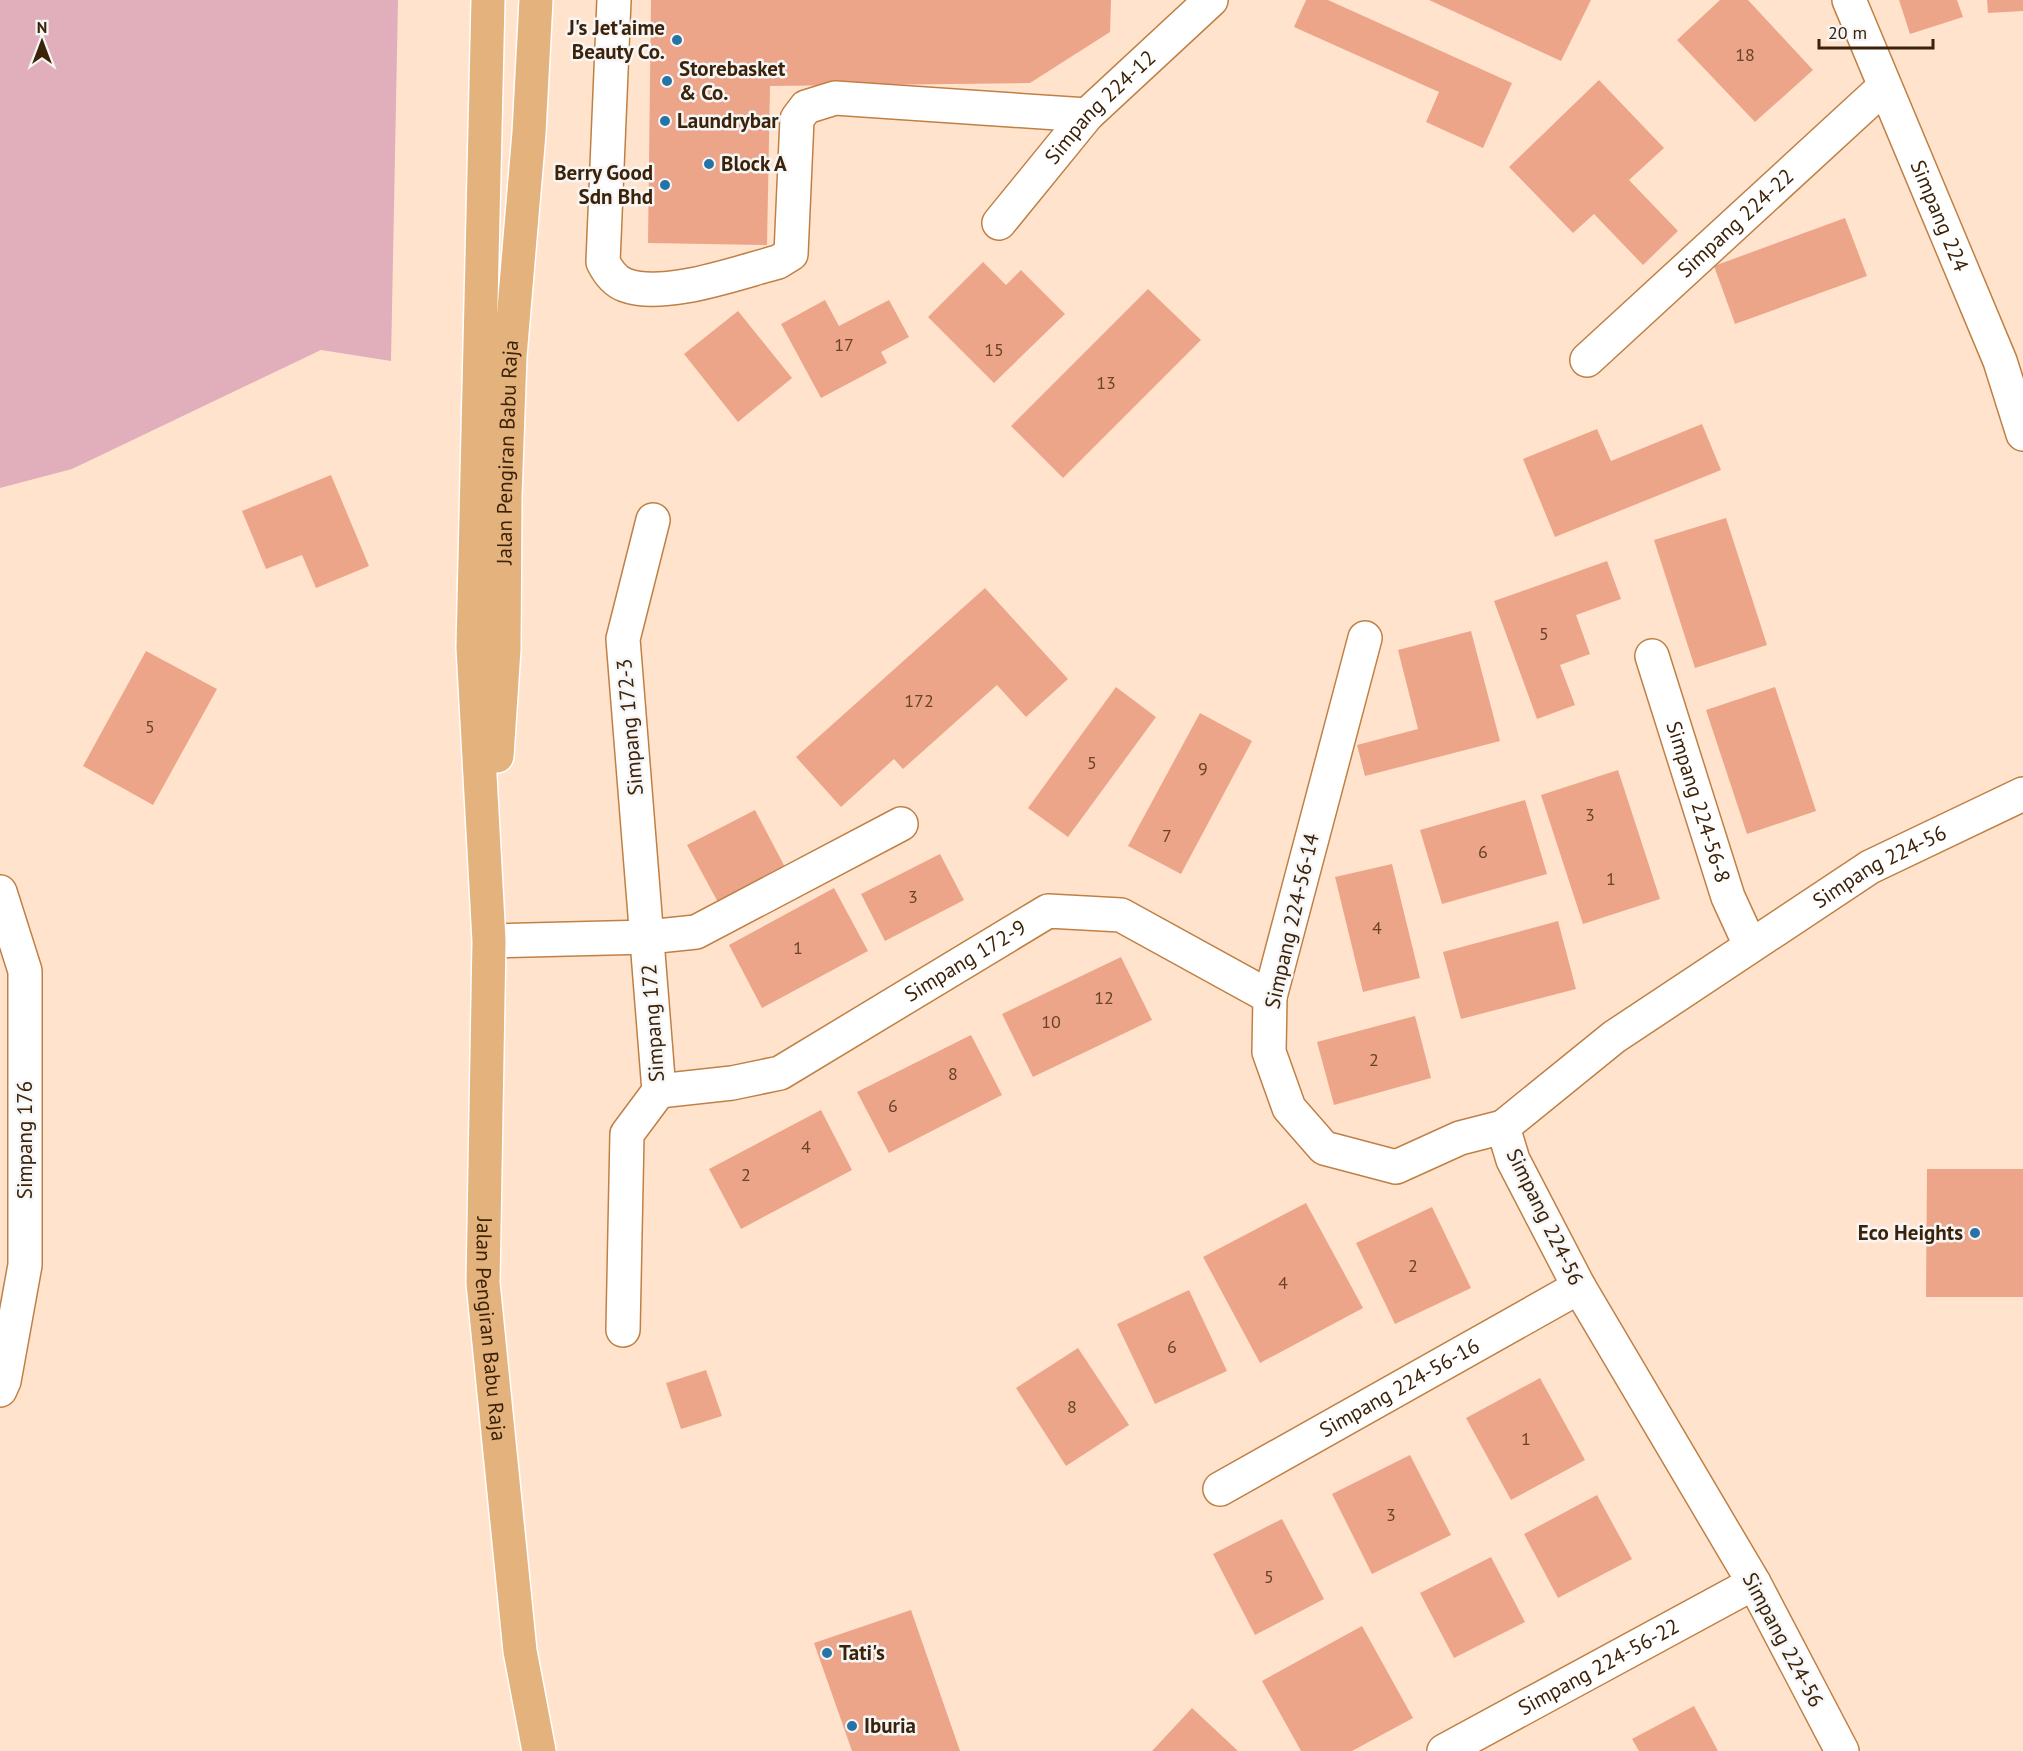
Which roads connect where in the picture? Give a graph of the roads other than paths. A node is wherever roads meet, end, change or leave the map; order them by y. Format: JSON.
{"nodes":[{"id":1,"x":488,"y":0,"type":"edge"},
{"id":2,"x":536,"y":0,"type":"edge"},
{"id":3,"x":614,"y":0,"type":"edge"},
{"id":4,"x":1211,"y":0,"type":"edge"},
{"id":5,"x":1849,"y":0,"type":"edge"},
{"id":6,"x":1884,"y":87,"type":"junction"},
{"id":7,"x":1087,"y":115,"type":"junction"},
{"id":8,"x":999,"y":223,"type":"dead end"},
{"id":9,"x":1587,"y":360,"type":"dead end"},
{"id":10,"x":2023,"y":434,"type":"edge"},
{"id":11,"x":653,"y":520,"type":"dead end"},
{"id":12,"x":1365,"y":638,"type":"dead end"},
{"id":13,"x":1652,"y":657,"type":"dead end"},
{"id":14,"x":2023,"y":794,"type":"edge"},
{"id":15,"x":900,"y":824,"type":"dead end"},
{"id":16,"x":0,"y":892,"type":"edge"},
{"id":17,"x":488,"y":905,"type":"junction"},
{"id":18,"x":648,"y":937,"type":"junction"},
{"id":19,"x":489,"y":941,"type":"junction"},
{"id":20,"x":1750,"y":945,"type":"junction"},
{"id":21,"x":1270,"y":997,"type":"junction"},
{"id":22,"x":659,"y":1091,"type":"junction"},
{"id":23,"x":1503,"y":1127,"type":"junction"},
{"id":24,"x":1579,"y":1287,"type":"junction"},
{"id":25,"x":623,"y":1330,"type":"dead end"},
{"id":26,"x":0,"y":1389,"type":"edge"},
{"id":27,"x":1220,"y":1489,"type":"dead end"},
{"id":28,"x":1754,"y":1583,"type":"junction"},
{"id":29,"x":539,"y":1751,"type":"edge"},
{"id":30,"x":1444,"y":1751,"type":"edge"},
{"id":31,"x":1842,"y":1751,"type":"edge"}],
"edges":[{"from":1,"to":17,"type":"main road","name":"Jalan Pengiran Babu Raja"},
{"from":2,"to":17,"type":"main road","name":"Jalan Pengiran Babu Raja"},
{"from":3,"to":7,"type":"street"},
{"from":4,"to":7,"type":"street","name":"Simpang 224-12"},
{"from":5,"to":6,"type":"street","name":"Simpang 224"},
{"from":6,"to":9,"type":"street","name":"Simpang 224-22"},
{"from":6,"to":10,"type":"street","name":"Simpang 224"},
{"from":7,"to":8,"type":"street","name":"Simpang 224-12"},
{"from":11,"to":18,"type":"street","name":"Simpang 172-3"},
{"from":12,"to":21,"type":"street","name":"Simpang 224-56-14"},
{"from":13,"to":20,"type":"street","name":"Simpang 224-56-8"},
{"from":14,"to":20,"type":"street","name":"Simpang 224-56"},
{"from":15,"to":18,"type":"street"},
{"from":16,"to":26,"type":"street","name":"Simpang 176"},
{"from":17,"to":19,"type":"main road","name":"Jalan Pengiran Babu Raja"},
{"from":18,"to":19,"type":"street","name":"Simpang 172"},
{"from":18,"to":22,"type":"street","name":"Simpang 172"},
{"from":19,"to":29,"type":"main road","name":"Jalan Pengiran Babu Raja"},
{"from":20,"to":23,"type":"street","name":"Simpang 224-56"},
{"from":21,"to":22,"type":"street","name":"Simpang 172-9"},
{"from":21,"to":23,"type":"street","name":"Simpang 224-56-14"},
{"from":22,"to":25,"type":"street","name":"Simpang 172"},
{"from":23,"to":24,"type":"street","name":"Simpang 224-56"},
{"from":24,"to":27,"type":"street","name":"Simpang 224-56-16"},
{"from":24,"to":28,"type":"street","name":"Simpang 224-56"},
{"from":28,"to":30,"type":"street","name":"Simpang 224-56-22"},
{"from":28,"to":31,"type":"street","name":"Simpang 224-56"}]}
